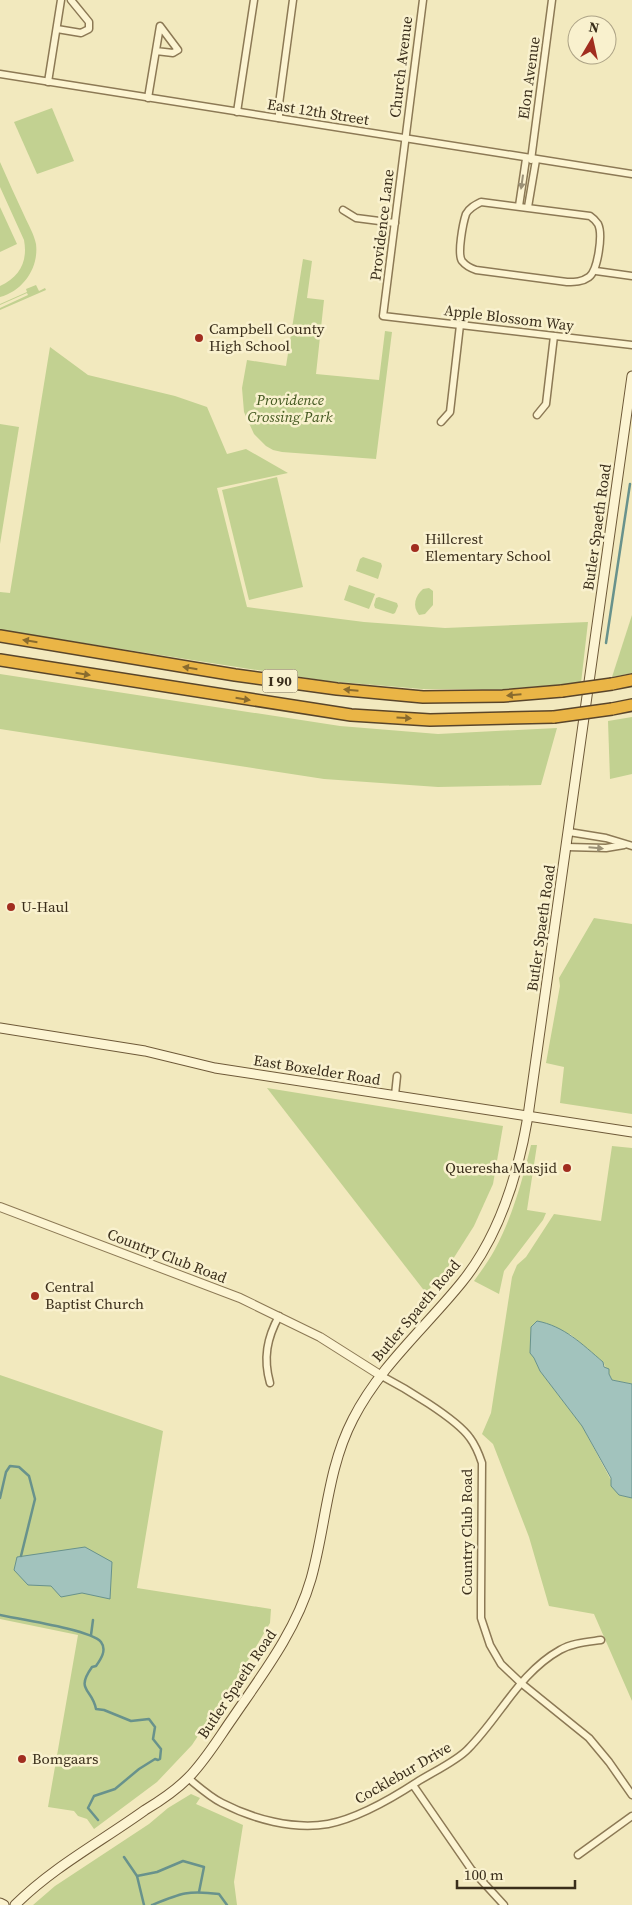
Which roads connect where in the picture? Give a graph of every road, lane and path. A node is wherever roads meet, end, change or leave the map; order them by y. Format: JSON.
{"nodes":[{"id":1,"x":61,"y":0,"type":"edge"},
{"id":2,"x":72,"y":0,"type":"edge"},
{"id":3,"x":254,"y":0,"type":"edge"},
{"id":4,"x":293,"y":0,"type":"edge"},
{"id":5,"x":423,"y":0,"type":"edge"},
{"id":6,"x":552,"y":0,"type":"edge"},
{"id":7,"x":57,"y":29,"type":"junction"},
{"id":8,"x":156,"y":51,"type":"junction"},
{"id":9,"x":0,"y":74,"type":"edge"},
{"id":10,"x":48,"y":82,"type":"junction"},
{"id":11,"x":148,"y":98,"type":"junction"},
{"id":12,"x":237,"y":112,"type":"junction"},
{"id":13,"x":279,"y":118,"type":"junction"},
{"id":14,"x":405,"y":138,"type":"junction"},
{"id":15,"x":531,"y":160,"type":"junction"},
{"id":16,"x":632,"y":174,"type":"edge"},
{"id":17,"x":519,"y":206,"type":"junction"},
{"id":18,"x":528,"y":207,"type":"junction"},
{"id":19,"x":343,"y":210,"type":"dead end"},
{"id":20,"x":395,"y":223,"type":"junction"},
{"id":21,"x":596,"y":271,"type":"junction"},
{"id":22,"x":632,"y":276,"type":"edge"},
{"id":23,"x":383,"y":316,"type":"joint"},
{"id":24,"x":460,"y":325,"type":"junction"},
{"id":25,"x":554,"y":336,"type":"junction"},
{"id":26,"x":632,"y":345,"type":"edge"},
{"id":27,"x":632,"y":376,"type":"edge"},
{"id":28,"x":537,"y":415,"type":"dead end"},
{"id":29,"x":441,"y":422,"type":"dead end"},
{"id":30,"x":0,"y":636,"type":"edge"},
{"id":31,"x":1,"y":660,"type":"edge"},
{"id":32,"x":632,"y":680,"type":"edge"},
{"id":33,"x":632,"y":705,"type":"edge"},
{"id":34,"x":569,"y":832,"type":"junction"},
{"id":35,"x":628,"y":846,"type":"edge"},
{"id":36,"x":567,"y":847,"type":"junction"},
{"id":37,"x":0,"y":1028,"type":"edge"},
{"id":38,"x":397,"y":1076,"type":"dead end"},
{"id":39,"x":395,"y":1095,"type":"junction"},
{"id":40,"x":528,"y":1116,"type":"junction"},
{"id":41,"x":632,"y":1132,"type":"edge"},
{"id":42,"x":0,"y":1207,"type":"edge"},
{"id":43,"x":279,"y":1316,"type":"junction"},
{"id":44,"x":380,"y":1375,"type":"junction"},
{"id":45,"x":270,"y":1383,"type":"dead end"},
{"id":46,"x":601,"y":1640,"type":"dead end"},
{"id":47,"x":520,"y":1683,"type":"junction"},
{"id":48,"x":188,"y":1778,"type":"junction"},
{"id":49,"x":413,"y":1785,"type":"junction"},
{"id":50,"x":632,"y":1795,"type":"edge"},
{"id":51,"x":632,"y":1816,"type":"edge"},
{"id":52,"x":578,"y":1854,"type":"dead end"},
{"id":53,"x":0,"y":1902,"type":"edge"},
{"id":54,"x":4,"y":1905,"type":"edge"},
{"id":55,"x":15,"y":1905,"type":"edge"},
{"id":56,"x":504,"y":1905,"type":"edge"}],
"edges":[{"from":1,"to":7,"type":"street"},
{"from":2,"to":7,"type":"street"},
{"from":3,"to":12,"type":"street"},
{"from":4,"to":13,"type":"street"},
{"from":5,"to":14,"type":"street","name":"Church Avenue"},
{"from":6,"to":15,"type":"street","name":"Elon Avenue"},
{"from":7,"to":10,"type":"street"},
{"from":8,"to":8,"type":"street"},
{"from":8,"to":11,"type":"street"},
{"from":9,"to":10,"type":"street","name":"East 12th Street"},
{"from":10,"to":11,"type":"street","name":"East 12th Street"},
{"from":11,"to":12,"type":"street","name":"East 12th Street"},
{"from":12,"to":13,"type":"street","name":"East 12th Street"},
{"from":13,"to":14,"type":"street","name":"East 12th Street"},
{"from":14,"to":15,"type":"street","name":"East 12th Street"},
{"from":14,"to":20,"type":"street","name":"Providence Lane"},
{"from":15,"to":16,"type":"street","name":"East 12th Street"},
{"from":15,"to":17,"type":"street","one_way":true},
{"from":15,"to":18,"type":"street"},
{"from":17,"to":18,"type":"street"},
{"from":17,"to":21,"type":"street"},
{"from":18,"to":21,"type":"street"},
{"from":19,"to":20,"type":"street"},
{"from":20,"to":23,"type":"street","name":"Providence Lane"},
{"from":21,"to":22,"type":"street"},
{"from":23,"to":24,"type":"street","name":"Apple Blossom Way"},
{"from":24,"to":25,"type":"street","name":"Apple Blossom Way"},
{"from":24,"to":29,"type":"street"},
{"from":25,"to":26,"type":"street","name":"Apple Blossom Way"},
{"from":25,"to":28,"type":"street"},
{"from":27,"to":34,"type":"main road","name":"Butler Spaeth Road"},
{"from":32,"to":30,"type":"highway","number":"I 90","one_way":true,"bridge":true},
{"from":31,"to":33,"type":"highway","number":"I 90","one_way":true,"bridge":true},
{"from":34,"to":35,"type":"street"},
{"from":34,"to":36,"type":"main road","name":"Butler Spaeth Road"},
{"from":36,"to":35,"type":"street","one_way":true},
{"from":36,"to":40,"type":"main road","name":"Butler Spaeth Road"},
{"from":37,"to":39,"type":"main road","name":"East Boxelder Road"},
{"from":38,"to":39,"type":"street"},
{"from":39,"to":40,"type":"main road","name":"East Boxelder Road"},
{"from":40,"to":41,"type":"main road","name":"East Boxelder Road"},
{"from":40,"to":44,"type":"main road","name":"Butler Spaeth Road"},
{"from":42,"to":43,"type":"street","name":"Country Club Road"},
{"from":43,"to":44,"type":"street","name":"Country Club Road"},
{"from":43,"to":45,"type":"street"},
{"from":44,"to":47,"type":"street","name":"Country Club Road"},
{"from":44,"to":48,"type":"main road","name":"Butler Spaeth Road"},
{"from":46,"to":47,"type":"street","name":"Cocklebur Drive"},
{"from":47,"to":49,"type":"street","name":"Cocklebur Drive"},
{"from":47,"to":50,"type":"street","name":"Country Club Road"},
{"from":48,"to":49,"type":"street","name":"Cocklebur Drive"},
{"from":48,"to":55,"type":"main road","name":"Butler Spaeth Road"},
{"from":49,"to":56,"type":"street"},
{"from":51,"to":52,"type":"street"},
{"from":53,"to":54,"type":"main road"}]}
